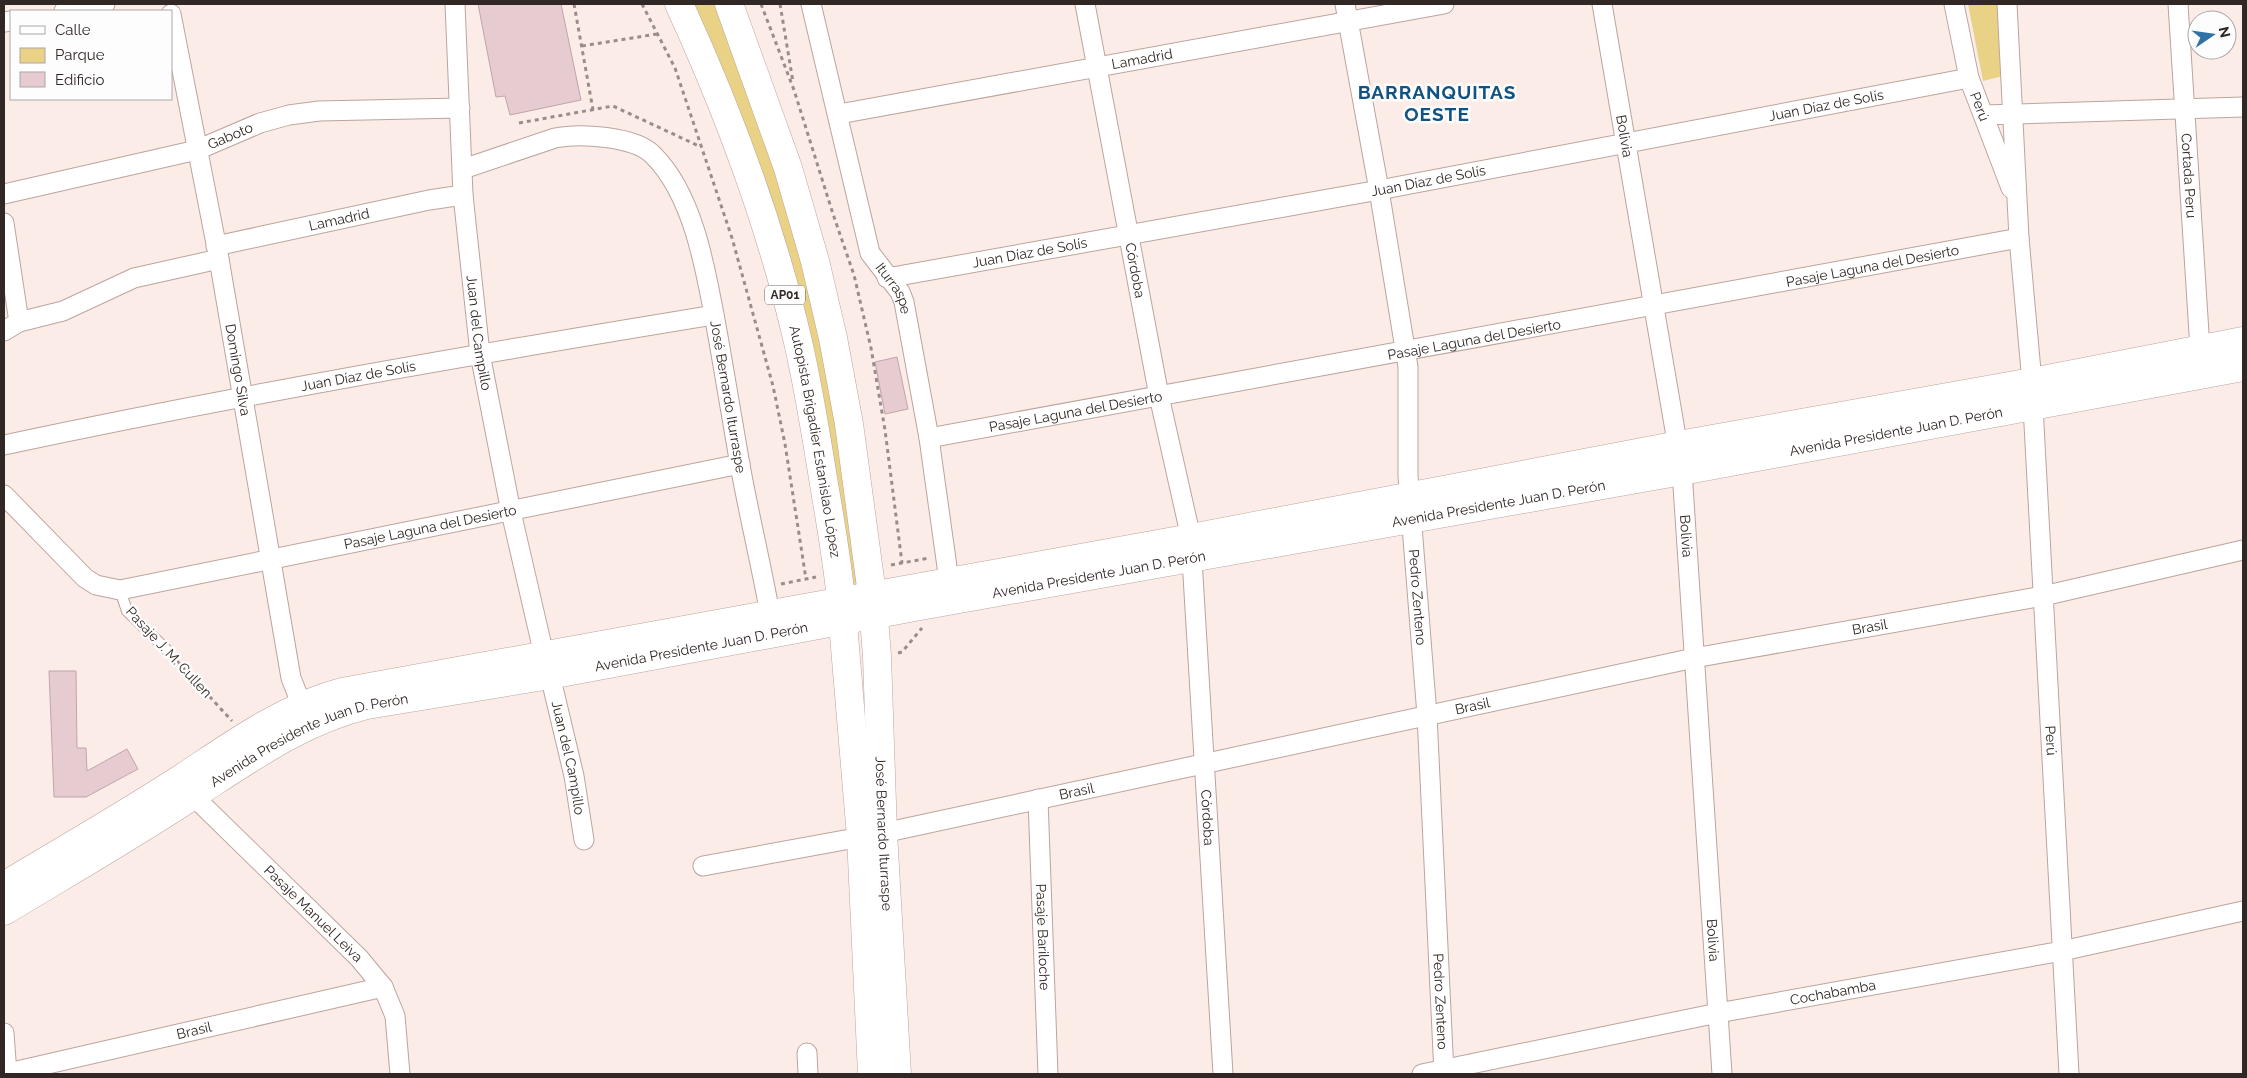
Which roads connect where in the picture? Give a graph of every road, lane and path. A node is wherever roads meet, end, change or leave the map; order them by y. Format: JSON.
{"nodes":[{"id":1,"x":105,"y":4,"type":"edge"},
{"id":2,"x":456,"y":4,"type":"edge"},
{"id":3,"x":574,"y":4,"type":"edge"},
{"id":4,"x":642,"y":4,"type":"edge"},
{"id":5,"x":679,"y":4,"type":"edge"},
{"id":6,"x":728,"y":4,"type":"edge"},
{"id":7,"x":760,"y":4,"type":"edge"},
{"id":8,"x":780,"y":4,"type":"edge"},
{"id":9,"x":812,"y":4,"type":"edge"},
{"id":10,"x":1085,"y":4,"type":"edge"},
{"id":11,"x":1444,"y":4,"type":"edge"},
{"id":12,"x":1602,"y":4,"type":"edge"},
{"id":13,"x":1954,"y":4,"type":"edge"},
{"id":14,"x":2007,"y":4,"type":"edge"},
{"id":15,"x":2178,"y":4,"type":"edge"},
{"id":16,"x":70,"y":10,"type":"edge"},
{"id":17,"x":1346,"y":13,"type":"edge"},
{"id":18,"x":172,"y":18,"type":"edge"},
{"id":19,"x":657,"y":34,"type":"junction"},
{"id":20,"x":582,"y":46,"type":"junction"},
{"id":21,"x":1097,"y":66,"type":"junction"},
{"id":22,"x":1969,"y":78,"type":"junction"},
{"id":23,"x":794,"y":90,"type":"junction"},
{"id":24,"x":2243,"y":107,"type":"edge"},
{"id":25,"x":460,"y":108,"type":"junction"},
{"id":26,"x":593,"y":110,"type":"dead end"},
{"id":27,"x":2184,"y":110,"type":"junction"},
{"id":28,"x":839,"y":114,"type":"junction"},
{"id":29,"x":1984,"y":114,"type":"junction"},
{"id":30,"x":2013,"y":114,"type":"junction"},
{"id":31,"x":1627,"y":143,"type":"junction"},
{"id":32,"x":197,"y":150,"type":"junction"},
{"id":33,"x":463,"y":169,"type":"junction"},
{"id":34,"x":1379,"y":190,"type":"junction"},
{"id":35,"x":4,"y":194,"type":"edge"},
{"id":36,"x":463,"y":195,"type":"junction"},
{"id":37,"x":2018,"y":207,"type":"junction"},
{"id":38,"x":4,"y":223,"type":"edge"},
{"id":39,"x":1130,"y":234,"type":"junction"},
{"id":40,"x":2019,"y":238,"type":"junction"},
{"id":41,"x":218,"y":252,"type":"junction"},
{"id":42,"x":888,"y":278,"type":"junction"},
{"id":43,"x":1655,"y":308,"type":"junction"},
{"id":44,"x":714,"y":315,"type":"junction"},
{"id":45,"x":12,"y":326,"type":"edge"},
{"id":46,"x":2243,"y":341,"type":"edge"},
{"id":47,"x":2200,"y":349,"type":"junction"},
{"id":48,"x":1406,"y":351,"type":"junction"},
{"id":49,"x":480,"y":354,"type":"junction"},
{"id":50,"x":2243,"y":367,"type":"edge"},
{"id":51,"x":2033,"y":394,"type":"junction"},
{"id":52,"x":1160,"y":396,"type":"junction"},
{"id":53,"x":243,"y":398,"type":"junction"},
{"id":54,"x":928,"y":438,"type":"junction"},
{"id":55,"x":4,"y":445,"type":"edge"},
{"id":56,"x":1681,"y":458,"type":"junction"},
{"id":57,"x":740,"y":464,"type":"junction"},
{"id":58,"x":4,"y":495,"type":"edge"},
{"id":59,"x":1412,"y":507,"type":"junction"},
{"id":60,"x":510,"y":512,"type":"junction"},
{"id":61,"x":1191,"y":548,"type":"junction"},
{"id":62,"x":2243,"y":550,"type":"edge"},
{"id":63,"x":270,"y":561,"type":"junction"},
{"id":64,"x":902,"y":563,"type":"junction"},
{"id":65,"x":947,"y":568,"type":"junction"},
{"id":66,"x":806,"y":579,"type":"junction"},
{"id":67,"x":765,"y":588,"type":"junction"},
{"id":68,"x":120,"y":590,"type":"junction"},
{"id":69,"x":872,"y":592,"type":"junction"},
{"id":70,"x":2043,"y":596,"type":"junction"},
{"id":71,"x":841,"y":598,"type":"junction"},
{"id":72,"x":920,"y":606,"type":"junction"},
{"id":73,"x":770,"y":614,"type":"junction"},
{"id":74,"x":168,"y":651,"type":"joint"},
{"id":75,"x":877,"y":656,"type":"junction"},
{"id":76,"x":1694,"y":658,"type":"junction"},
{"id":77,"x":547,"y":665,"type":"junction"},
{"id":78,"x":305,"y":715,"type":"junction"},
{"id":79,"x":1427,"y":715,"type":"junction"},
{"id":80,"x":246,"y":736,"type":"junction"},
{"id":81,"x":1204,"y":762,"type":"junction"},
{"id":82,"x":185,"y":788,"type":"junction"},
{"id":83,"x":1038,"y":799,"type":"junction"},
{"id":84,"x":872,"y":834,"type":"junction"},
{"id":85,"x":584,"y":840,"type":"dead end"},
{"id":86,"x":702,"y":866,"type":"dead end"},
{"id":87,"x":4,"y":886,"type":"edge"},
{"id":88,"x":2243,"y":911,"type":"edge"},
{"id":89,"x":4,"y":912,"type":"edge"},
{"id":90,"x":2062,"y":951,"type":"junction"},
{"id":91,"x":383,"y":987,"type":"junction"},
{"id":92,"x":1718,"y":1013,"type":"junction"},
{"id":93,"x":4,"y":1032,"type":"edge"},
{"id":94,"x":807,"y":1053,"type":"dead end"},
{"id":95,"x":1444,"y":1072,"type":"edge"},
{"id":96,"x":6,"y":1074,"type":"edge"},
{"id":97,"x":400,"y":1074,"type":"edge"},
{"id":98,"x":808,"y":1074,"type":"edge"},
{"id":99,"x":872,"y":1074,"type":"edge"},
{"id":100,"x":897,"y":1074,"type":"edge"},
{"id":101,"x":1048,"y":1074,"type":"edge"},
{"id":102,"x":1223,"y":1074,"type":"edge"},
{"id":103,"x":1422,"y":1074,"type":"edge"},
{"id":104,"x":1722,"y":1074,"type":"edge"},
{"id":105,"x":2069,"y":1074,"type":"edge"}],
"edges":[{"from":1,"to":16,"type":"street"},
{"from":2,"to":25,"type":"street","name":"Juan del Campillo"},
{"from":3,"to":20,"type":"path"},
{"from":4,"to":19,"type":"path"},
{"from":5,"to":71,"type":"main road","name":"Autopista Brigadier Estanislao López","number":"AP01"},
{"from":6,"to":69,"type":"main road","number":"AP01"},
{"from":7,"to":23,"type":"path"},
{"from":8,"to":23,"type":"path"},
{"from":9,"to":28,"type":"street","name":"Iturraspe"},
{"from":10,"to":21,"type":"street","name":"Córdoba"},
{"from":11,"to":17,"type":"street","name":"Lamadrid"},
{"from":12,"to":31,"type":"street","name":"Bolivia"},
{"from":13,"to":22,"type":"street","name":"Perú"},
{"from":14,"to":30,"type":"street","name":"Perú"},
{"from":15,"to":27,"type":"street","name":"Cortada Peru"},
{"from":17,"to":21,"type":"street","name":"Lamadrid"},
{"from":17,"to":34,"type":"street","name":"Pedro Zenteno"},
{"from":18,"to":32,"type":"street","name":"Domingo Silva"},
{"from":19,"to":20,"type":"path"},
{"from":19,"to":66,"type":"path"},
{"from":20,"to":26,"type":"path"},
{"from":21,"to":28,"type":"street","name":"Lamadrid"},
{"from":21,"to":39,"type":"street","name":"Córdoba"},
{"from":22,"to":29,"type":"street","name":"Perú"},
{"from":22,"to":31,"type":"street","name":"Juan Díaz de Solís"},
{"from":23,"to":64,"type":"path"},
{"from":24,"to":27,"type":"street"},
{"from":25,"to":32,"type":"street","name":"Gaboto"},
{"from":25,"to":33,"type":"street","name":"Juan del Campillo"},
{"from":27,"to":30,"type":"street"},
{"from":27,"to":47,"type":"street","name":"Cortada Peru"},
{"from":28,"to":42,"type":"street","name":"Iturraspe"},
{"from":29,"to":30,"type":"street"},
{"from":29,"to":37,"type":"street","name":"Perú"},
{"from":30,"to":37,"type":"street","name":"Perú"},
{"from":31,"to":34,"type":"street","name":"Juan Díaz de Solís"},
{"from":31,"to":43,"type":"street","name":"Bolivia"},
{"from":32,"to":35,"type":"street","name":"Gaboto"},
{"from":32,"to":41,"type":"street","name":"Domingo Silva"},
{"from":33,"to":36,"type":"street","name":"Juan del Campillo"},
{"from":33,"to":44,"type":"street","name":"José Bernardo Iturraspe"},
{"from":34,"to":39,"type":"street","name":"Juan Díaz de Solís"},
{"from":34,"to":48,"type":"street","name":"Pedro Zenteno"},
{"from":36,"to":41,"type":"street","name":"Lamadrid"},
{"from":36,"to":49,"type":"street","name":"Juan del Campillo"},
{"from":37,"to":40,"type":"street","name":"Perú"},
{"from":38,"to":45,"type":"street"},
{"from":39,"to":42,"type":"street","name":"Juan Díaz de Solís"},
{"from":39,"to":52,"type":"street","name":"Córdoba"},
{"from":40,"to":43,"type":"street","name":"Pasaje Laguna del Desierto"},
{"from":40,"to":51,"type":"street","name":"Perú"},
{"from":41,"to":45,"type":"street","name":"Lamadrid"},
{"from":41,"to":53,"type":"street","name":"Domingo Silva"},
{"from":42,"to":54,"type":"street","name":"Iturraspe"},
{"from":43,"to":48,"type":"street","name":"Pasaje Laguna del Desierto"},
{"from":43,"to":56,"type":"street","name":"Bolivia"},
{"from":44,"to":49,"type":"street","name":"Juan Díaz de Solís"},
{"from":44,"to":57,"type":"street","name":"José Bernardo Iturraspe"},
{"from":46,"to":47,"type":"main road","name":"Avenida Presidente Juan D. Perón"},
{"from":47,"to":51,"type":"main road","name":"Avenida Presidente Juan D. Perón"},
{"from":48,"to":52,"type":"street","name":"Pasaje Laguna del Desierto"},
{"from":48,"to":59,"type":"street","name":"Pedro Zenteno"},
{"from":49,"to":53,"type":"street","name":"Juan Díaz de Solís"},
{"from":49,"to":60,"type":"street","name":"Juan del Campillo"},
{"from":50,"to":51,"type":"main road","name":"Avenida Presidente Juan D. Perón"},
{"from":51,"to":56,"type":"main road","name":"Avenida Presidente Juan D. Perón"},
{"from":51,"to":70,"type":"street","name":"Perú"},
{"from":52,"to":54,"type":"street","name":"Pasaje Laguna del Desierto"},
{"from":52,"to":61,"type":"street","name":"Córdoba"},
{"from":53,"to":55,"type":"street","name":"Juan Díaz de Solís"},
{"from":53,"to":63,"type":"street","name":"Domingo Silva"},
{"from":54,"to":65,"type":"street","name":"Iturraspe"},
{"from":56,"to":59,"type":"main road","name":"Avenida Presidente Juan D. Perón"},
{"from":56,"to":76,"type":"street","name":"Bolivia"},
{"from":57,"to":60,"type":"street","name":"Pasaje Laguna del Desierto"},
{"from":57,"to":67,"type":"street","name":"José Bernardo Iturraspe"},
{"from":58,"to":68,"type":"street","name":"Pasaje J. M. Cullen"},
{"from":59,"to":61,"type":"main road","name":"Avenida Presidente Juan D. Perón"},
{"from":59,"to":79,"type":"street","name":"Pedro Zenteno"},
{"from":60,"to":63,"type":"street","name":"Pasaje Laguna del Desierto"},
{"from":60,"to":77,"type":"street","name":"Juan del Campillo"},
{"from":61,"to":65,"type":"main road","name":"Avenida Presidente Juan D. Perón"},
{"from":61,"to":72,"type":"main road","name":"Avenida Presidente Juan D. Perón"},
{"from":61,"to":81,"type":"street","name":"Córdoba"},
{"from":62,"to":70,"type":"street","name":"Brasil"},
{"from":63,"to":68,"type":"street","name":"Pasaje Laguna del Desierto"},
{"from":63,"to":78,"type":"street","name":"Domingo Silva"},
{"from":64,"to":65,"type":"path"},
{"from":64,"to":69,"type":"path"},
{"from":65,"to":69,"type":"main road","name":"Avenida Presidente Juan D. Perón"},
{"from":66,"to":67,"type":"path"},
{"from":66,"to":71,"type":"path"},
{"from":67,"to":73,"type":"street","name":"José Bernardo Iturraspe"},
{"from":68,"to":74,"type":"lane","name":"Pasaje J. M. Cullen"},
{"from":69,"to":71,"type":"main road","name":"Avenida Presidente Juan D. Perón"},
{"from":69,"to":72,"type":"main road","name":"Avenida Presidente Juan D. Perón"},
{"from":69,"to":75,"type":"main road","name":"José Bernardo Iturraspe"},
{"from":70,"to":76,"type":"street","name":"Brasil"},
{"from":70,"to":90,"type":"street","name":"Perú"},
{"from":71,"to":73,"type":"main road","name":"Avenida Presidente Juan D. Perón"},
{"from":71,"to":77,"type":"main road","name":"Avenida Presidente Juan D. Perón"},
{"from":71,"to":84,"type":"main road","name":"José Bernardo Iturraspe"},
{"from":72,"to":75,"type":"path"},
{"from":73,"to":77,"type":"main road","name":"Avenida Presidente Juan D. Perón"},
{"from":74,"to":80,"type":"path","name":"Pasaje J. M. Cullen"},
{"from":75,"to":84,"type":"main road","name":"José Bernardo Iturraspe"},
{"from":76,"to":79,"type":"street","name":"Brasil"},
{"from":76,"to":92,"type":"street","name":"Bolivia"},
{"from":77,"to":78,"type":"main road","name":"Avenida Presidente Juan D. Perón"},
{"from":77,"to":85,"type":"street","name":"Juan del Campillo"},
{"from":78,"to":80,"type":"main road","name":"Avenida Presidente Juan D. Perón"},
{"from":78,"to":82,"type":"main road","name":"Avenida Presidente Juan D. Perón"},
{"from":79,"to":81,"type":"street","name":"Brasil"},
{"from":79,"to":95,"type":"street","name":"Pedro Zenteno"},
{"from":80,"to":82,"type":"main road","name":"Avenida Presidente Juan D. Perón"},
{"from":81,"to":83,"type":"street","name":"Brasil"},
{"from":81,"to":102,"type":"street","name":"Córdoba"},
{"from":82,"to":87,"type":"main road","name":"Avenida Presidente Juan D. Perón"},
{"from":82,"to":89,"type":"main road","name":"Avenida Presidente Juan D. Perón"},
{"from":82,"to":91,"type":"street","name":"Pasaje Manuel Leiva"},
{"from":83,"to":84,"type":"street","name":"Brasil"},
{"from":83,"to":101,"type":"street","name":"Pasaje Bariloche"},
{"from":84,"to":86,"type":"street","name":"Brasil"},
{"from":84,"to":99,"type":"main road","name":"José Bernardo Iturraspe"},
{"from":84,"to":100,"type":"main road","name":"José Bernardo Iturraspe"},
{"from":88,"to":90,"type":"street","name":"Cochabamba"},
{"from":90,"to":92,"type":"street","name":"Cochabamba"},
{"from":90,"to":105,"type":"street","name":"Perú"},
{"from":91,"to":96,"type":"street","name":"Brasil"},
{"from":91,"to":97,"type":"street","name":"Pasaje Manuel Leiva"},
{"from":92,"to":95,"type":"street","name":"Cochabamba"},
{"from":92,"to":104,"type":"street","name":"Bolivia"},
{"from":93,"to":96,"type":"street"},
{"from":94,"to":98,"type":"street"},
{"from":95,"to":103,"type":"street","name":"Cochabamba"}]}
